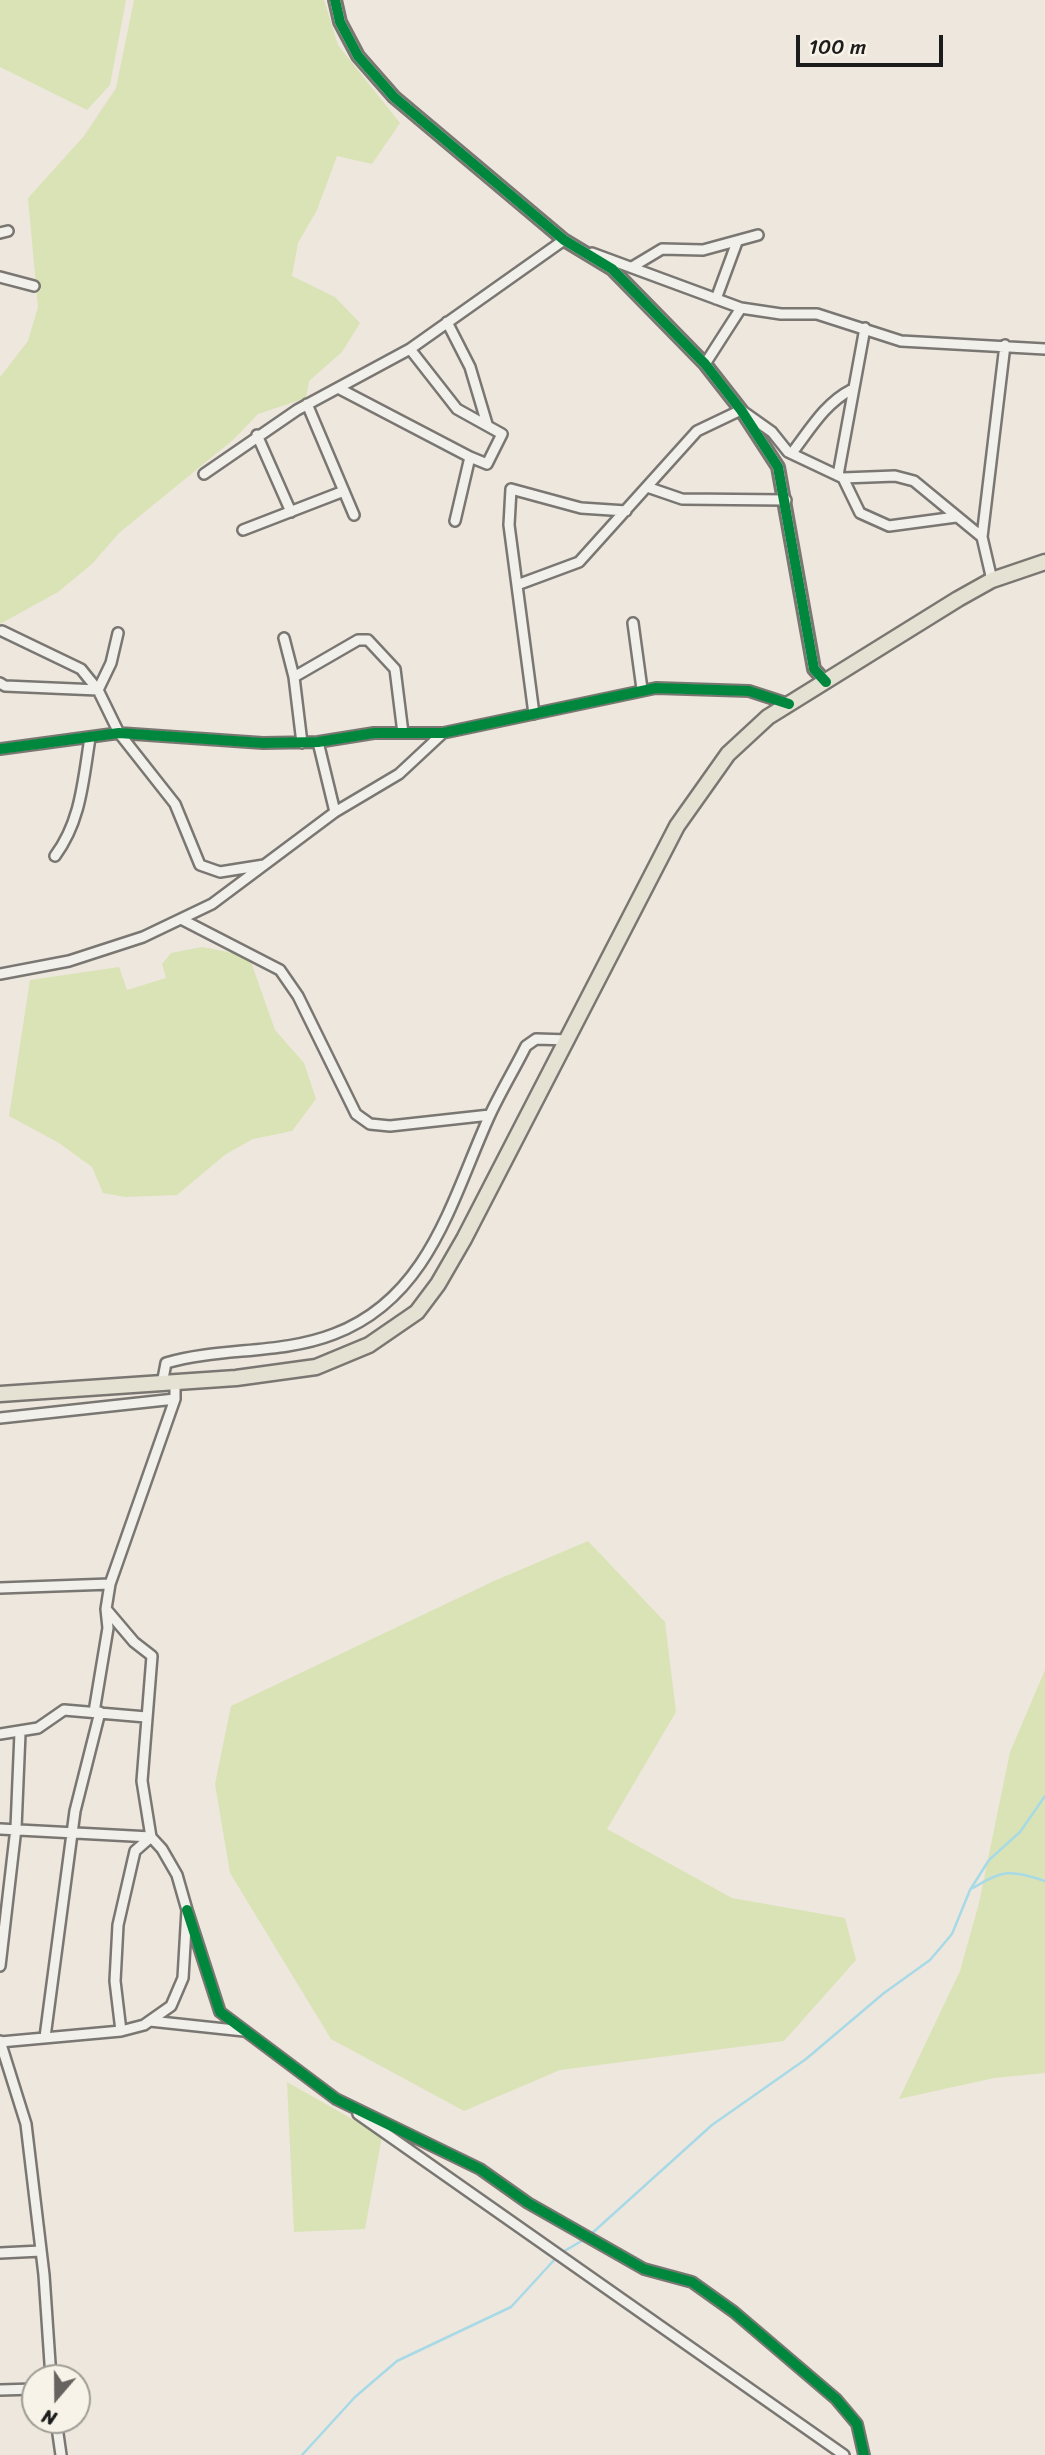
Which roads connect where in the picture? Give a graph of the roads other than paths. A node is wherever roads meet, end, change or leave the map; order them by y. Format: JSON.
{"nodes":[{"id":1,"x":335,"y":0,"type":"edge"},
{"id":2,"x":758,"y":235,"type":"dead end"},
{"id":3,"x":564,"y":240,"type":"junction"},
{"id":4,"x":737,"y":242,"type":"junction"},
{"id":5,"x":576,"y":247,"type":"junction"},
{"id":6,"x":632,"y":267,"type":"junction"},
{"id":7,"x":0,"y":277,"type":"edge"},
{"id":8,"x":34,"y":286,"type":"dead end"},
{"id":9,"x":716,"y":299,"type":"junction"},
{"id":10,"x":741,"y":307,"type":"junction"},
{"id":11,"x":447,"y":322,"type":"junction"},
{"id":12,"x":865,"y":328,"type":"junction"},
{"id":13,"x":1005,"y":345,"type":"junction"},
{"id":14,"x":410,"y":349,"type":"junction"},
{"id":15,"x":1045,"y":349,"type":"edge"},
{"id":16,"x":705,"y":364,"type":"junction"},
{"id":17,"x":338,"y":388,"type":"junction"},
{"id":18,"x":851,"y":390,"type":"junction"},
{"id":19,"x":307,"y":404,"type":"junction"},
{"id":20,"x":741,"y":410,"type":"junction"},
{"id":21,"x":487,"y":424,"type":"junction"},
{"id":22,"x":257,"y":435,"type":"junction"},
{"id":23,"x":792,"y":453,"type":"junction"},
{"id":24,"x":470,"y":457,"type":"junction"},
{"id":25,"x":204,"y":474,"type":"dead end"},
{"id":26,"x":841,"y":476,"type":"junction"},
{"id":27,"x":647,"y":487,"type":"junction"},
{"id":28,"x":344,"y":491,"type":"junction"},
{"id":29,"x":786,"y":500,"type":"junction"},
{"id":30,"x":626,"y":511,"type":"junction"},
{"id":31,"x":291,"y":512,"type":"junction"},
{"id":32,"x":354,"y":515,"type":"dead end"},
{"id":33,"x":956,"y":517,"type":"junction"},
{"id":34,"x":455,"y":521,"type":"dead end"},
{"id":35,"x":243,"y":530,"type":"dead end"},
{"id":36,"x":982,"y":537,"type":"junction"},
{"id":37,"x":1045,"y":562,"type":"edge"},
{"id":38,"x":992,"y":580,"type":"junction"},
{"id":39,"x":517,"y":585,"type":"junction"},
{"id":40,"x":633,"y":623,"type":"dead end"},
{"id":41,"x":2,"y":631,"type":"edge"},
{"id":42,"x":118,"y":633,"type":"dead end"},
{"id":43,"x":284,"y":638,"type":"dead end"},
{"id":44,"x":294,"y":677,"type":"junction"},
{"id":45,"x":826,"y":681,"type":"junction"},
{"id":46,"x":0,"y":683,"type":"edge"},
{"id":47,"x":642,"y":689,"type":"junction"},
{"id":48,"x":98,"y":690,"type":"junction"},
{"id":49,"x":789,"y":704,"type":"junction"},
{"id":50,"x":534,"y":714,"type":"junction"},
{"id":51,"x":119,"y":733,"type":"junction"},
{"id":52,"x":403,"y":733,"type":"junction"},
{"id":53,"x":443,"y":733,"type":"junction"},
{"id":54,"x":90,"y":738,"type":"junction"},
{"id":55,"x":318,"y":742,"type":"junction"},
{"id":56,"x":302,"y":743,"type":"junction"},
{"id":57,"x":0,"y":749,"type":"edge"},
{"id":58,"x":335,"y":812,"type":"junction"},
{"id":59,"x":55,"y":856,"type":"dead end"},
{"id":60,"x":266,"y":865,"type":"junction"},
{"id":61,"x":181,"y":919,"type":"junction"},
{"id":62,"x":0,"y":974,"type":"edge"},
{"id":63,"x":569,"y":1040,"type":"junction"},
{"id":64,"x":490,"y":1115,"type":"junction"},
{"id":65,"x":168,"y":1384,"type":"junction"},
{"id":66,"x":0,"y":1394,"type":"edge"},
{"id":67,"x":176,"y":1399,"type":"junction"},
{"id":68,"x":0,"y":1419,"type":"edge"},
{"id":69,"x":110,"y":1584,"type":"junction"},
{"id":70,"x":0,"y":1588,"type":"edge"},
{"id":71,"x":106,"y":1609,"type":"junction"},
{"id":72,"x":97,"y":1712,"type":"junction"},
{"id":73,"x":146,"y":1717,"type":"junction"},
{"id":74,"x":20,"y":1733,"type":"junction"},
{"id":75,"x":0,"y":1734,"type":"edge"},
{"id":76,"x":16,"y":1828,"type":"junction"},
{"id":77,"x":0,"y":1829,"type":"edge"},
{"id":78,"x":72,"y":1830,"type":"junction"},
{"id":79,"x":151,"y":1837,"type":"junction"},
{"id":80,"x":187,"y":1910,"type":"junction"},
{"id":81,"x":0,"y":1966,"type":"edge"},
{"id":82,"x":150,"y":2021,"type":"junction"},
{"id":83,"x":121,"y":2031,"type":"junction"},
{"id":84,"x":246,"y":2031,"type":"junction"},
{"id":85,"x":45,"y":2037,"type":"junction"},
{"id":86,"x":0,"y":2042,"type":"edge"},
{"id":87,"x":336,"y":2099,"type":"junction"},
{"id":88,"x":41,"y":2251,"type":"junction"},
{"id":89,"x":0,"y":2253,"type":"edge"},
{"id":90,"x":50,"y":2364,"type":"edge"},
{"id":91,"x":21,"y":2389,"type":"edge"},
{"id":92,"x":0,"y":2390,"type":"edge"},
{"id":93,"x":58,"y":2434,"type":"edge"},
{"id":94,"x":61,"y":2455,"type":"edge"},
{"id":95,"x":844,"y":2455,"type":"edge"},
{"id":96,"x":864,"y":2455,"type":"edge"}],
"edges":[{"from":1,"to":3,"type":"street"},
{"from":2,"to":4,"type":"street"},
{"from":3,"to":5,"type":"street"},
{"from":3,"to":11,"type":"street"},
{"from":4,"to":6,"type":"street"},
{"from":4,"to":9,"type":"street"},
{"from":5,"to":6,"type":"street"},
{"from":5,"to":16,"type":"street"},
{"from":6,"to":9,"type":"street"},
{"from":7,"to":8,"type":"street"},
{"from":9,"to":10,"type":"street"},
{"from":10,"to":12,"type":"street"},
{"from":10,"to":16,"type":"street"},
{"from":11,"to":14,"type":"street"},
{"from":11,"to":21,"type":"street"},
{"from":12,"to":13,"type":"street"},
{"from":12,"to":18,"type":"street"},
{"from":13,"to":15,"type":"street"},
{"from":13,"to":36,"type":"street"},
{"from":14,"to":17,"type":"street"},
{"from":14,"to":21,"type":"street"},
{"from":16,"to":20,"type":"street"},
{"from":17,"to":19,"type":"street"},
{"from":17,"to":24,"type":"street"},
{"from":18,"to":23,"type":"street"},
{"from":18,"to":26,"type":"street"},
{"from":19,"to":22,"type":"street"},
{"from":19,"to":28,"type":"street"},
{"from":20,"to":23,"type":"street"},
{"from":20,"to":27,"type":"street"},
{"from":20,"to":29,"type":"street"},
{"from":21,"to":24,"type":"street"},
{"from":22,"to":25,"type":"street"},
{"from":22,"to":31,"type":"street"},
{"from":23,"to":26,"type":"street"},
{"from":24,"to":34,"type":"street"},
{"from":26,"to":33,"type":"street"},
{"from":26,"to":33,"type":"street"},
{"from":27,"to":29,"type":"street"},
{"from":27,"to":30,"type":"street"},
{"from":28,"to":31,"type":"street"},
{"from":28,"to":32,"type":"street"},
{"from":29,"to":45,"type":"street"},
{"from":30,"to":39,"type":"street"},
{"from":30,"to":39,"type":"street"},
{"from":31,"to":35,"type":"street"},
{"from":33,"to":36,"type":"street"},
{"from":36,"to":38,"type":"street"},
{"from":37,"to":38,"type":"main road"},
{"from":38,"to":45,"type":"main road"},
{"from":39,"to":50,"type":"street"},
{"from":40,"to":47,"type":"street"},
{"from":41,"to":48,"type":"street"},
{"from":42,"to":48,"type":"street"},
{"from":43,"to":44,"type":"street"},
{"from":44,"to":52,"type":"street"},
{"from":44,"to":56,"type":"street"},
{"from":45,"to":49,"type":"main road"},
{"from":46,"to":48,"type":"street"},
{"from":47,"to":49,"type":"street"},
{"from":47,"to":50,"type":"street"},
{"from":48,"to":51,"type":"street"},
{"from":49,"to":63,"type":"main road"},
{"from":50,"to":53,"type":"street"},
{"from":51,"to":54,"type":"street"},
{"from":51,"to":56,"type":"street"},
{"from":51,"to":60,"type":"street"},
{"from":52,"to":53,"type":"street"},
{"from":52,"to":55,"type":"street"},
{"from":53,"to":58,"type":"street"},
{"from":54,"to":57,"type":"street"},
{"from":54,"to":59,"type":"street"},
{"from":55,"to":56,"type":"street"},
{"from":55,"to":58,"type":"street"},
{"from":58,"to":60,"type":"street"},
{"from":60,"to":61,"type":"street"},
{"from":61,"to":62,"type":"street"},
{"from":61,"to":64,"type":"street"},
{"from":63,"to":64,"type":"street"},
{"from":63,"to":65,"type":"main road"},
{"from":64,"to":65,"type":"street"},
{"from":65,"to":66,"type":"main road"},
{"from":65,"to":67,"type":"street"},
{"from":67,"to":68,"type":"street"},
{"from":67,"to":69,"type":"street"},
{"from":69,"to":70,"type":"street"},
{"from":69,"to":71,"type":"street"},
{"from":71,"to":72,"type":"street"},
{"from":71,"to":73,"type":"street"},
{"from":72,"to":73,"type":"street"},
{"from":72,"to":74,"type":"street"},
{"from":72,"to":78,"type":"street"},
{"from":73,"to":79,"type":"street"},
{"from":74,"to":75,"type":"street"},
{"from":74,"to":76,"type":"street"},
{"from":76,"to":77,"type":"street"},
{"from":76,"to":78,"type":"street"},
{"from":76,"to":81,"type":"street"},
{"from":78,"to":79,"type":"street"},
{"from":78,"to":85,"type":"street"},
{"from":79,"to":80,"type":"street"},
{"from":79,"to":83,"type":"street"},
{"from":80,"to":82,"type":"street"},
{"from":80,"to":84,"type":"street"},
{"from":82,"to":83,"type":"street"},
{"from":82,"to":84,"type":"street"},
{"from":83,"to":85,"type":"street"},
{"from":84,"to":87,"type":"street"},
{"from":85,"to":86,"type":"street"},
{"from":86,"to":88,"type":"street"},
{"from":87,"to":95,"type":"street"},
{"from":87,"to":96,"type":"street"},
{"from":88,"to":89,"type":"street"},
{"from":88,"to":90,"type":"street"},
{"from":91,"to":92,"type":"street"},
{"from":93,"to":94,"type":"street"}]}
